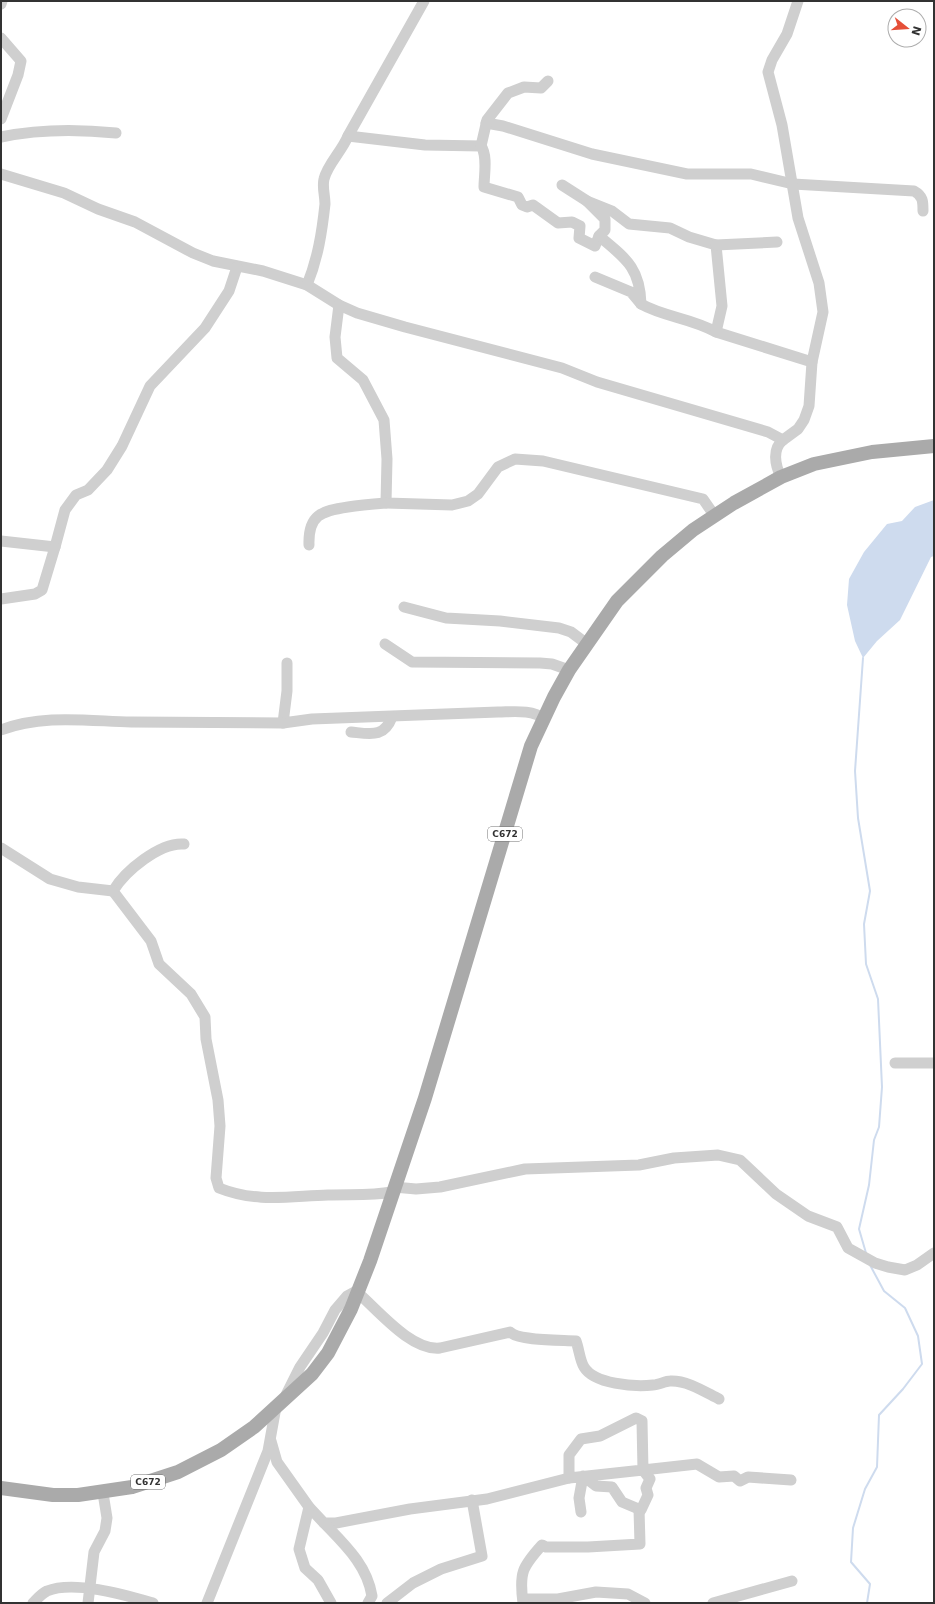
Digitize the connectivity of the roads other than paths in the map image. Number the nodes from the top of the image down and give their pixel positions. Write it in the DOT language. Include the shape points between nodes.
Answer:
graph roads {
  1 [pos="424,1"];
  2 [pos="798,1"];
  3 [pos="1,38"];
  4 [pos="548,80"];
  5 [pos="1,119"];
  6 [pos="486,123"];
  7 [pos="116,132"];
  8 [pos="348,136"];
  9 [pos="1,137"];
  10 [pos="481,146"];
  11 [pos="1,174"];
  12 [pos="793,184"];
  13 [pos="562,185"];
  14 [pos="587,201"];
  15 [pos="923,211"];
  16 [pos="599,236"];
  17 [pos="777,242"];
  18 [pos="716,245"];
  19 [pos="237,267"];
  20 [pos="595,277"];
  21 [pos="307,285"];
  22 [pos="641,304"];
  23 [pos="339,305"];
  24 [pos="716,332"];
  25 [pos="812,362"];
  26 [pos="783,440"];
  27 [pos="934,446"];
  28 [pos="781,477"];
  29 [pos="386,503"];
  30 [pos="714,515"];
  31 [pos="1,541"];
  32 [pos="309,545"];
  33 [pos="55,547"];
  34 [pos="1,599"];
  35 [pos="404,607"];
  36 [pos="385,644"];
  37 [pos="587,644"];
  38 [pos="287,663"];
  39 [pos="569,670"];
  40 [pos="392,717"];
  41 [pos="544,719"];
  42 [pos="284,723"];
  43 [pos="1,730"];
  44 [pos="352,732"];
  45 [pos="184,844"];
  46 [pos="1,848"];
  47 [pos="113,891"];
  48 [pos="895,1063"];
  49 [pos="934,1063"];
  50 [pos="393,1190"];
  51 [pos="934,1253"];
  52 [pos="358,1291"];
  53 [pos="719,1399"];
  54 [pos="280,1404"];
  55 [pos="271,1441"];
  56 [pos="643,1470"];
  57 [pos="583,1476"];
  58 [pos="569,1478"];
  59 [pos="791,1480"];
  60 [pos="1,1488"];
  61 [pos="103,1492"];
  62 [pos="472,1500"];
  63 [pos="309,1507"];
  64 [pos="638,1509"];
  65 [pos="581,1512"];
  66 [pos="324,1523"];
  67 [pos="792,1581"];
  68 [pos="90,1589"];
  69 [pos="523,1601"];
  70 [pos="33,1603"];
  71 [pos="88,1603"];
  72 [pos="152,1603"];
  73 [pos="207,1603"];
  74 [pos="332,1603"];
  75 [pos="368,1603"];
  76 [pos="387,1603"];
  77 [pos="645,1603"];
  78 [pos="712,1603"];
  1 -- 8 [label="street"];
  2 -- 12 [label="street" via="787,34 768,72 778,107"];
  3 -- 5 [label="street" via="20,58 21,67"];
  4 -- 6 [label="street" via="540,88 524,87 508,92"];
  6 -- 10 [label="street"];
  6 -- 12 [label="street" via="592,154 686,174 751,174"];
  7 -- 9 [label="street" via="61,130"];
  8 -- 10 [label="street" via="424,145"];
  8 -- 21 [label="street" via="325,176 320,246"];
  10 -- 16 [label="street" via="485,167 484,187 518,197 522,205 527,207 533,204 558,223 572,222 580,226 579,238 595,246"];
  11 -- 19 [label="street" via="64,192 98,209 135,222 193,253"];
  12 -- 15 [label="street" via="914,191 920,194 923,200"];
  12 -- 25 [label="street" via="798,218 822,296 824,312"];
  13 -- 14 [label="street"];
  14 -- 16 [label="street" via="605,219 605,230"];
  14 -- 18 [label="street" via="612,211 629,224 670,228"];
  16 -- 22 [label="street" via="635,270 641,292"];
  17 -- 18 [label="street"];
  18 -- 24 [label="street" via="722,306"];
  19 -- 21 [label="street"];
  19 -- 33 [label="street" via="229,291 205,328 150,386 122,446 107,470 88,490 76,495 65,510"];
  20 -- 22 [label="street" via="631,292"];
  21 -- 23 [label="street"];
  22 -- 24 [label="street" via="652,310 699,323"];
  23 -- 26 [label="street" via="405,327 562,368 598,382 748,425"];
  23 -- 29 [label="street" via="335,337 337,358 363,380 384,420"];
  24 -- 25 [label="street"];
  25 -- 26 [label="street" via="811,394 806,415 798,429"];
  26 -- 28 [label="street" via="777,447 776,458"];
  27 -- 28 [label="main road, C672" via="872,452 814,464"];
  28 -- 30 [label="main road, C672"];
  29 -- 30 [label="street" via="452,505 468,502 478,494 498,467 522,458 704,499"];
  29 -- 32 [label="street" via="327,510 313,522 309,530"];
  30 -- 37 [label="main road, C672" via="662,556 617,601"];
  31 -- 33 [label="street"];
  33 -- 34 [label="street" via="42,590 35,594"];
  35 -- 37 [label="street" via="446,618 559,628 571,632"];
  36 -- 39 [label="street" via="412,662 540,663"];
  37 -- 39 [label="main road, C672"];
  38 -- 42 [label="street"];
  39 -- 41 [label="main road, C672"];
  40 -- 41 [label="street" via="518,712"];
  40 -- 42 [label="street" via="312,719"];
  40 -- 44 [label="street" via="384,731 379,733"];
  41 -- 50 [label="main road, C672" via="531,746 426,1098"];
  42 -- 43 [label="street" via="130,722 81,719 16,724"];
  45 -- 47 [label="street" via="165,847 139,864 122,878"];
  46 -- 47 [label="street" via="50,879 78,887"];
  47 -- 50 [label="street" via="151,940 158,964 191,994 204,1017 218,1100 220,1126 216,1178 219,1188 238,1194 280,1198 376,1195"];
  48 -- 49 [label="street"];
  50 -- 51 [label="street" via="440,1187 525,1169 639,1165 674,1158 725,1156 740,1160 776,1194 808,1216 837,1226 848,1248 875,1264 905,1270"];
  50 -- 52 [label="main road, C672"];
  52 -- 53 [label="street" via="393,1326 428,1348 440,1348 510,1332 517,1337 534,1340 542,1338 576,1341 583,1367 595,1378 606,1382 640,1385 670,1381 692,1386"];
  52 -- 54 [label="main road, C672" via="328,1353 312,1374"];
  54 -- 55 [label="street"];
  54 -- 61 [label="main road, C672" via="231,1443 178,1472 132,1487"];
  55 -- 63 [label="street" via="277,1462"];
  55 -- 73 [label="street"];
  56 -- 57 [label="street"];
  56 -- 58 [label="street" via="642,1421 636,1418 600,1436 581,1439 569,1455"];
  56 -- 59 [label="street" via="697,1464 719,1477 734,1476 740,1481 748,1477"];
  56 -- 64 [label="street" via="650,1479 646,1488 648,1494 641,1510"];
  57 -- 58 [label="street"];
  57 -- 64 [label="street" via="596,1486 612,1487 622,1502"];
  57 -- 65 [label="street" via="579,1498"];
  58 -- 62 [label="street" via="495,1497"];
  60 -- 61 [label="main road, C672" via="53,1495"];
  61 -- 68 [label="street" via="107,1518 105,1531 94,1552"];
  62 -- 66 [label="street"];
  62 -- 76 [label="street" via="482,1556 441,1569 413,1583"];
  63 -- 66 [label="street"];
  63 -- 74 [label="street" via="299,1549 305,1568 318,1580"];
  64 -- 69 [label="street" via="640,1544 588,1548 542,1545 522,1572 520,1586"];
  66 -- 75 [label="street" via="356,1558 366,1575 372,1596"];
  67 -- 78 [label="street"];
  68 -- 70 [label="street" via="55,1589 42,1594"];
  68 -- 71 [label="street"];
  68 -- 72 [label="street"];
  69 -- 77 [label="street" via="558,1599 596,1592 628,1594"];
}
